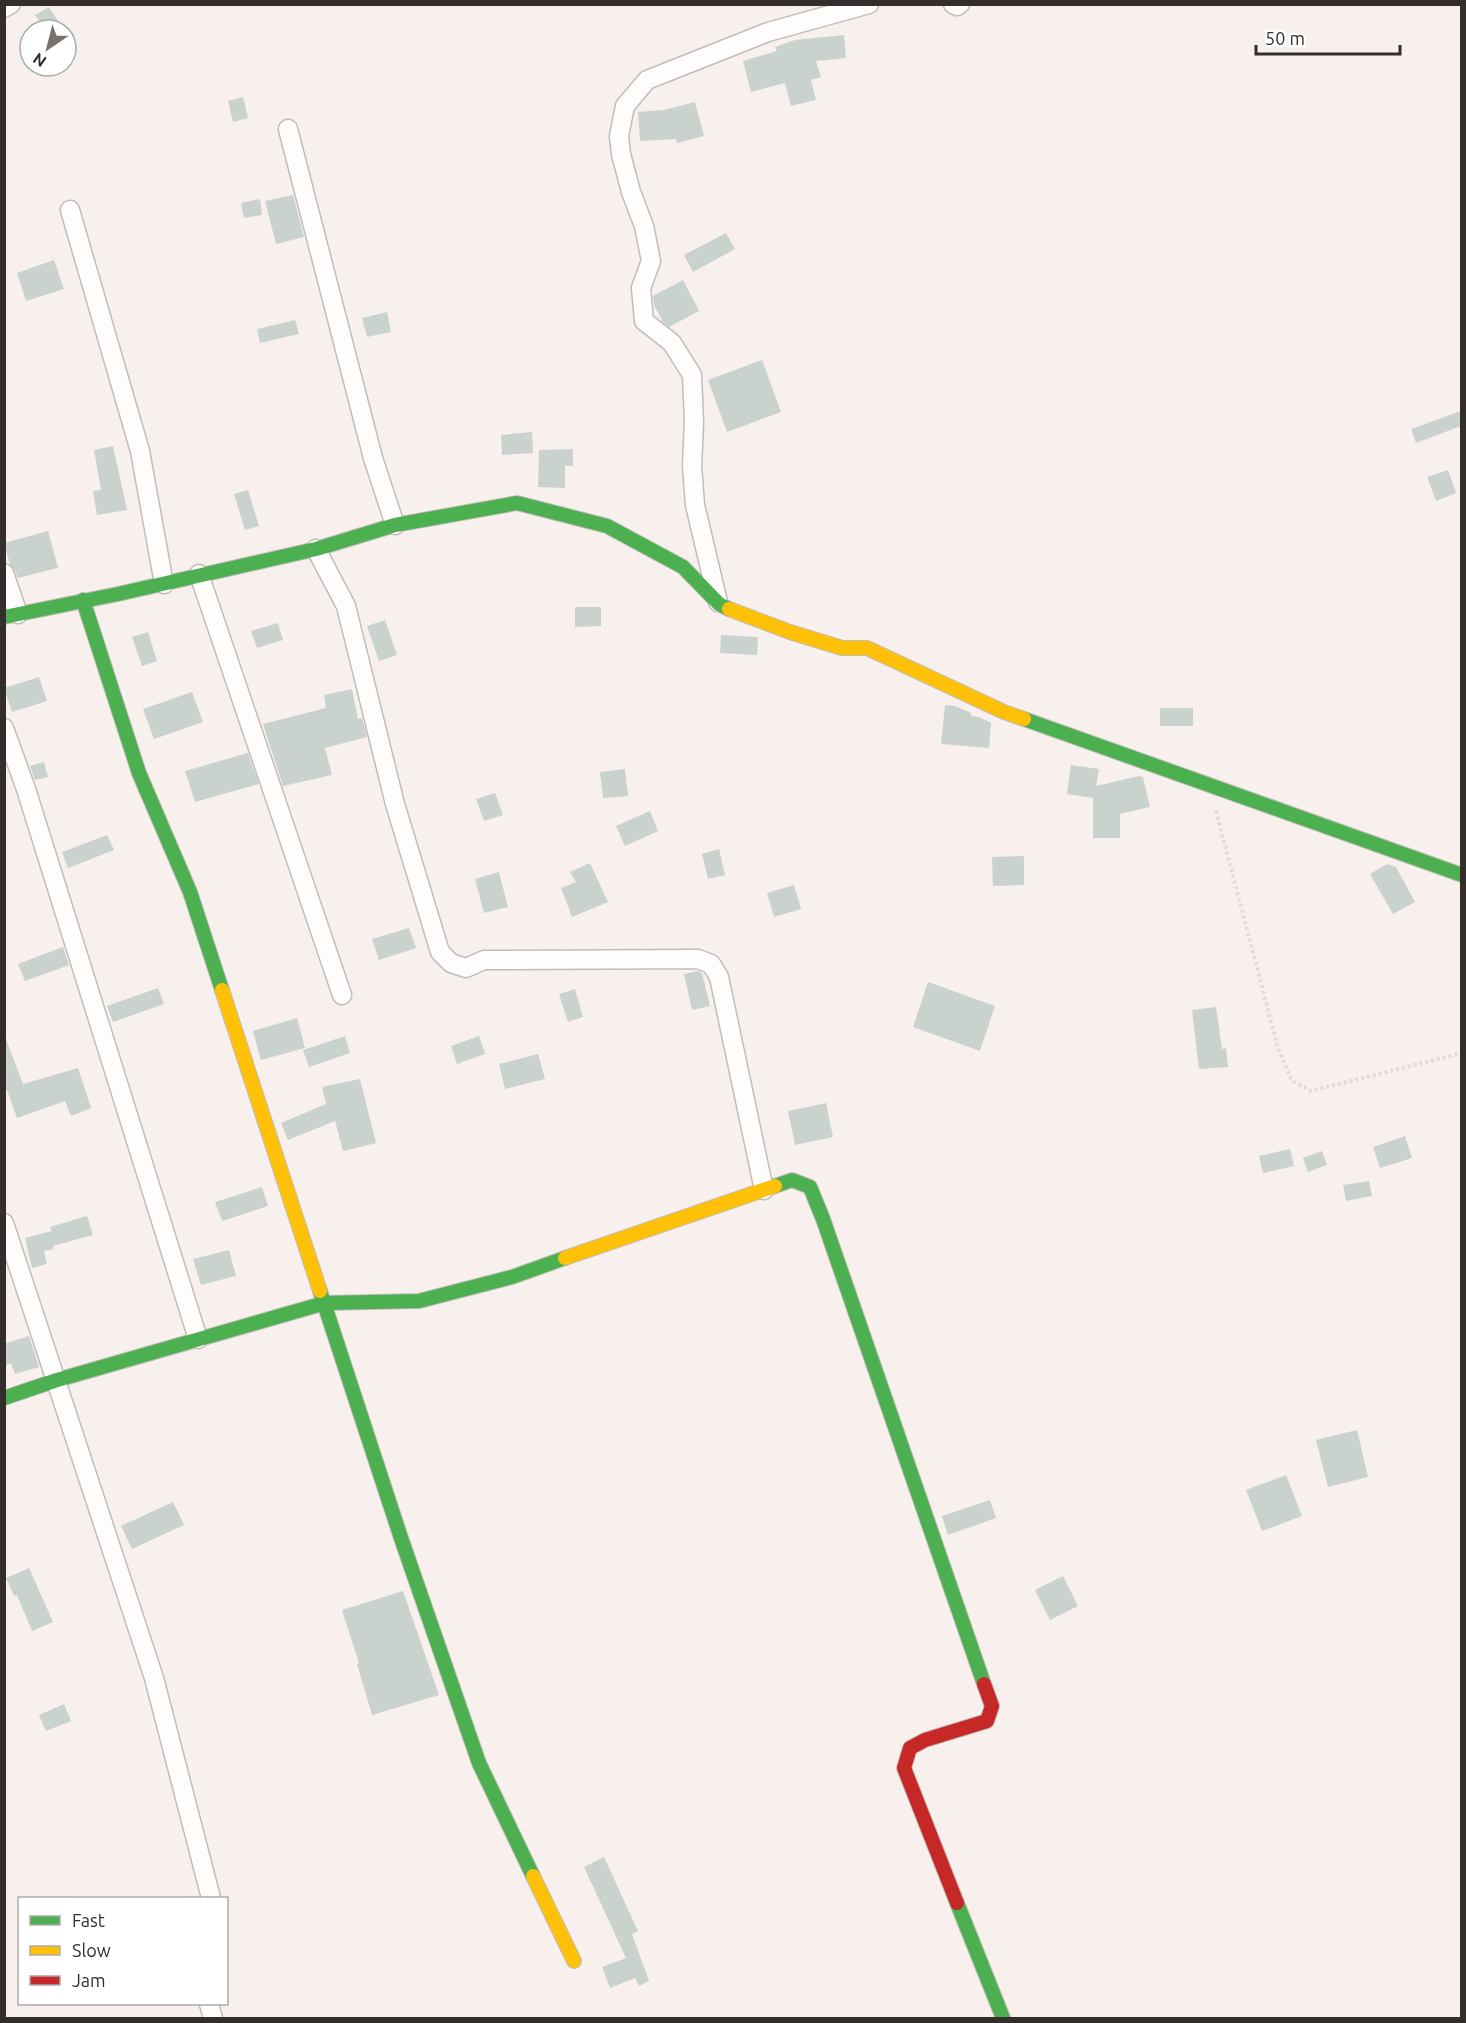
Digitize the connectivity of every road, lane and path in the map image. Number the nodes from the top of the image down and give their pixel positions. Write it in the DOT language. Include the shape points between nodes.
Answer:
graph roads {
  1 [pos="11,4"];
  2 [pos="869,4"];
  3 [pos="953,4"];
  4 [pos="960,4"];
  5 [pos="4,8"];
  6 [pos="288,129"];
  7 [pos="70,210"];
  8 [pos="395,525"];
  9 [pos="316,549"];
  10 [pos="4,573"];
  11 [pos="199,574"];
  12 [pos="164,584"];
  13 [pos="83,600"];
  14 [pos="719,603"];
  15 [pos="11,616"];
  16 [pos="4,728"];
  17 [pos="1210,786"];
  18 [pos="1461,875"];
  19 [pos="342,994"];
  20 [pos="1461,1053"];
  21 [pos="764,1190"];
  22 [pos="4,1223"];
  23 [pos="325,1303"];
  24 [pos="198,1339"];
  25 [pos="57,1380"];
  26 [pos="4,1398"];
  27 [pos="210,1897"];
  28 [pos="573,1961"];
  29 [pos="1003,2019"];
  1 -- 5 [label="street"];
  2 -- 14 [label="street" via="768,32 647,80 626,106 619,136 621,154 651,261 641,288 644,321 672,343 692,375 694,506"];
  3 -- 4 [label="street"];
  6 -- 8 [label="street" via="373,458"];
  7 -- 12 [label="street" via="140,451"];
  8 -- 9 [label="street"];
  8 -- 14 [label="street" via="517,503 607,526 683,567"];
  9 -- 11 [label="street"];
  9 -- 21 [label="street" via="346,606 395,804 440,952 451,963 466,968 484,960 698,959 711,964 719,977"];
  10 -- 15 [label="street"];
  11 -- 12 [label="street"];
  11 -- 19 [label="street"];
  12 -- 13 [label="street"];
  13 -- 15 [label="street"];
  13 -- 23 [label="street" via="139,773 190,892"];
  14 -- 17 [label="street" via="790,633 842,648 867,648 1004,712"];
  16 -- 24 [label="street"];
  17 -- 18 [label="street"];
  17 -- 20 [label="path" via="1278,1048 1292,1081 1311,1091"];
  21 -- 23 [label="street" via="489,1283 419,1301"];
  21 -- 29 [label="street" via="792,1180 810,1187 992,1706 987,1721 910,1748 904,1768"];
  22 -- 25 [label="street"];
  23 -- 24 [label="street"];
  23 -- 28 [label="street" via="479,1763"];
  24 -- 25 [label="street"];
  25 -- 26 [label="street"];
  25 -- 27 [label="street" via="154,1678"];
}
